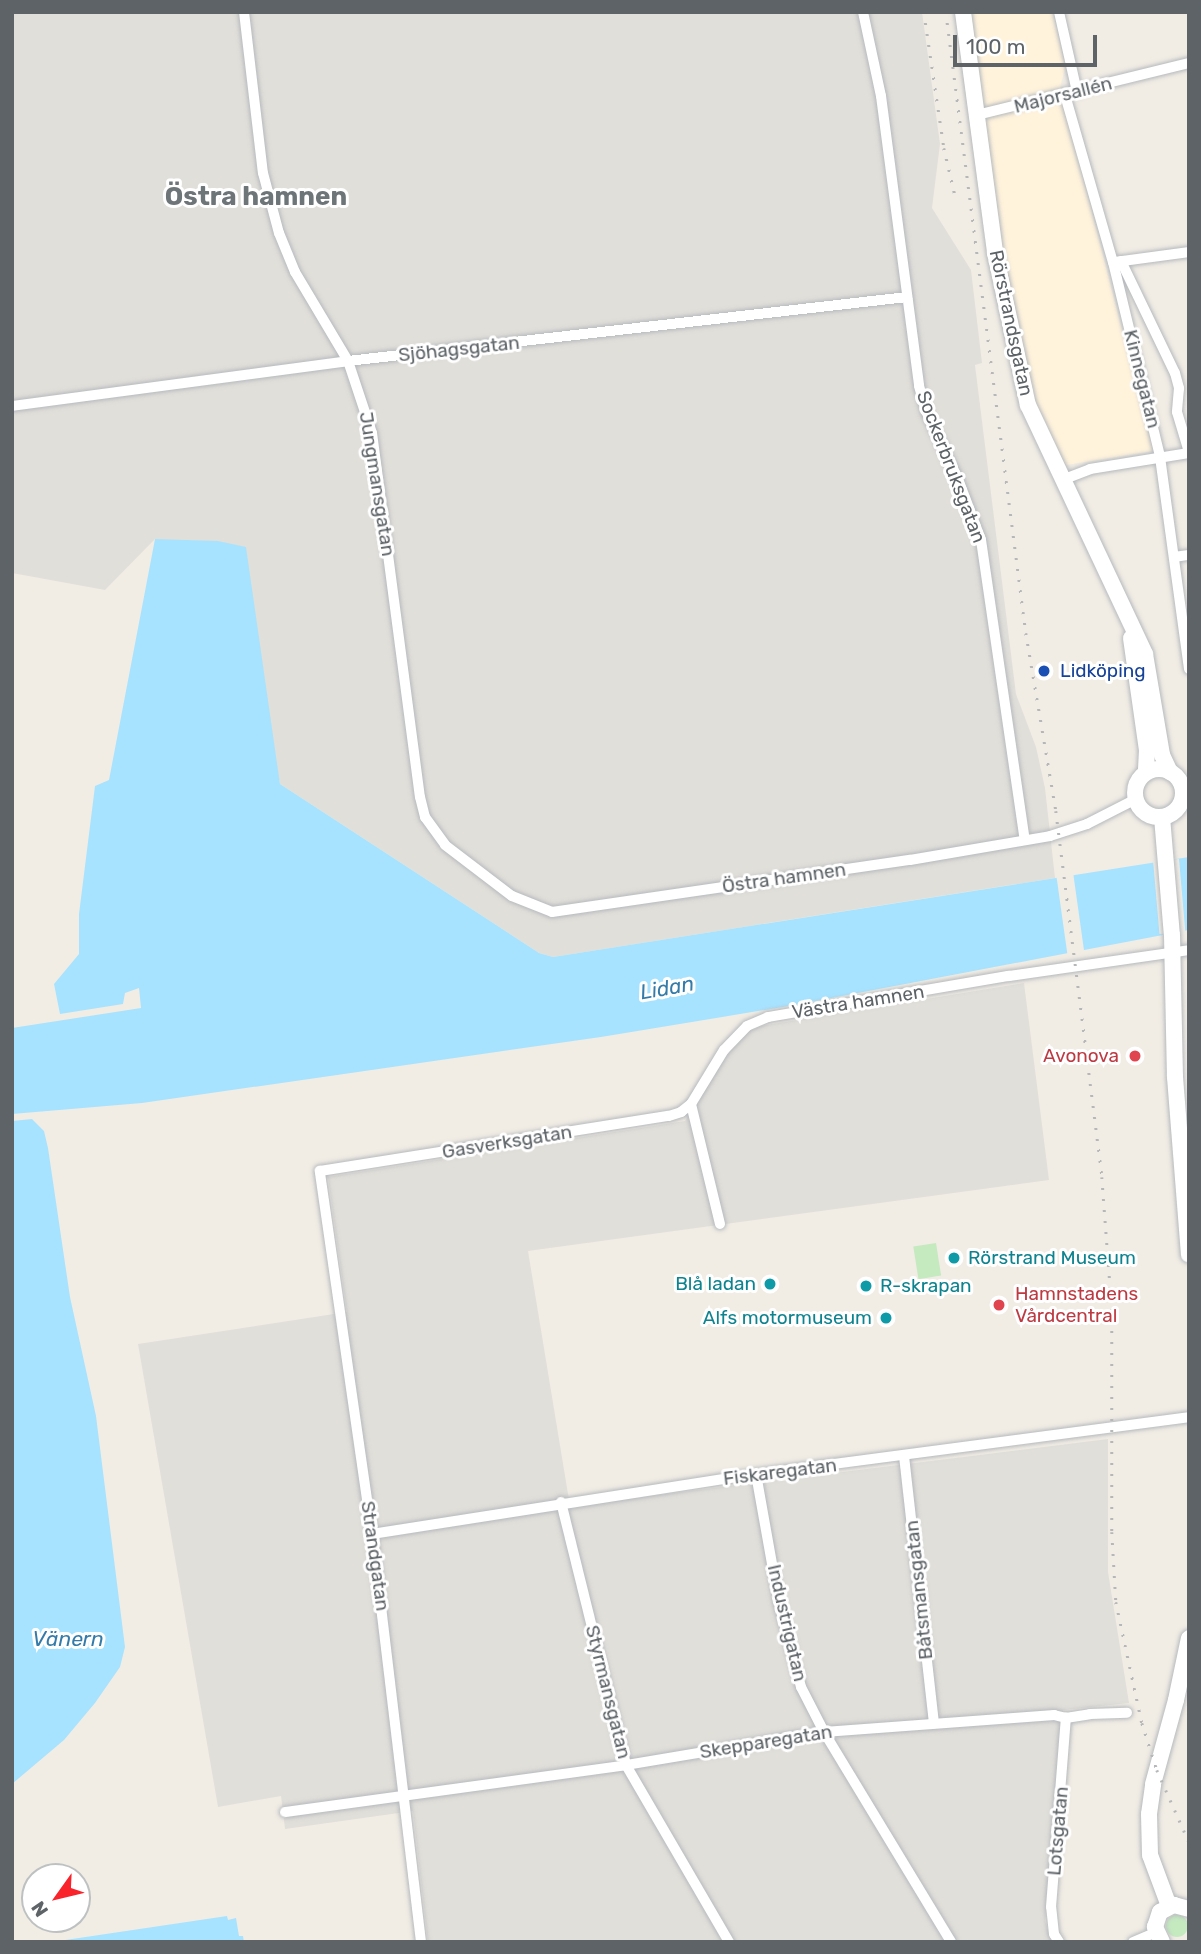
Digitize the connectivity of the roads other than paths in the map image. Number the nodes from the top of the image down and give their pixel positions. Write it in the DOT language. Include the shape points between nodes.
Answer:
graph roads {
  1 [pos="244,12"];
  2 [pos="863,12"];
  3 [pos="962,12"];
  4 [pos="1059,12"];
  5 [pos="1189,63"];
  6 [pos="1071,94"];
  7 [pos="977,115"];
  8 [pos="1189,251"];
  9 [pos="1117,262"];
  10 [pos="907,297"];
  11 [pos="348,361"];
  12 [pos="12,406"];
  13 [pos="1189,452"];
  14 [pos="1160,457"];
  15 [pos="1062,480"];
  16 [pos="1189,555"];
  17 [pos="1174,557"];
  18 [pos="1127,614"];
  19 [pos="1188,663"];
  20 [pos="1146,772"];
  21 [pos="1170,772"];
  22 [pos="1186,789"];
  23 [pos="1136,799"];
  24 [pos="1161,817"];
  25 [pos="1025,840"];
  26 [pos="445,845"];
  27 [pos="1181,951"];
  28 [pos="691,1104"];
  29 [pos="1183,1114"];
  30 [pos="1185,1167"];
  31 [pos="320,1171"];
  32 [pos="1187,1220"];
  33 [pos="720,1224"];
  34 [pos="1189,1254"];
  35 [pos="1189,1417"];
  36 [pos="904,1457"];
  37 [pos="756,1474"];
  38 [pos="561,1502"];
  39 [pos="372,1534"];
  40 [pos="1189,1638"];
  41 [pos="1182,1703"];
  42 [pos="1127,1713"];
  43 [pos="1066,1718"];
  44 [pos="934,1723"];
  45 [pos="824,1732"];
  46 [pos="626,1765"];
  47 [pos="406,1797"];
  48 [pos="285,1812"];
  49 [pos="1169,1906"];
  50 [pos="1189,1909"];
  51 [pos="1159,1937"];
  52 [pos="421,1942"];
  53 [pos="729,1942"];
  54 [pos="951,1942"];
  55 [pos="1059,1942"];
  56 [pos="1133,1942"];
  1 -- 11 [label="street, Jungmansgatan" via="263,173 279,233 295,272"];
  2 -- 10 [label="street, Sockerbruksgatan" via="881,96"];
  3 -- 7 [label="main road, Rörstrandsgatan"];
  4 -- 6 [label="street, Kinnegatan"];
  5 -- 6 [label="street, Majorsallén"];
  6 -- 7 [label="street, Majorsallén"];
  6 -- 9 [label="street, Kinnegatan"];
  7 -- 15 [label="main road, Rörstrandsgatan" via="995,253 1018,368 1028,405"];
  8 -- 9 [label="street"];
  9 -- 13 [label="street" via="1157,331 1178,382 1177,412"];
  9 -- 14 [label="street, Kinnegatan"];
  10 -- 11 [label="street, Sjöhagsgatan"];
  10 -- 25 [label="street, Sockerbruksgatan" via="922,400 973,515 986,560"];
  11 -- 12 [label="street, Sjöhagsgatan"];
  11 -- 26 [label="street, Jungmansgatan" via="372,432 420,796 425,817"];
  13 -- 14 [label="street"];
  14 -- 15 [label="street" via="1090,469"];
  14 -- 17 [label="street, Kinnegatan"];
  15 -- 18 [label="main road, Rörstrandsgatan"];
  16 -- 17 [label="street"];
  17 -- 19 [label="street, Kinnegatan"];
  18 -- 20 [label="main road, Rörstrandsgatan" via="1144,724"];
  18 -- 21 [label="main road, Rörstrandsgatan" via="1145,654 1162,755"];
  20 -- 21 [label="main road"];
  20 -- 23 [label="main road" via="1136,784"];
  21 -- 22 [label="main road"];
  22 -- 24 [label="main road" via="1179,805"];
  23 -- 24 [label="main road" via="1145,813"];
  23 -- 25 [label="street, Östra hamnen" via="1069,831"];
  24 -- 27 [label="main road" via="1172,934"];
  25 -- 26 [label="street, Östra hamnen" via="552,912 512,896"];
  27 -- 28 [label="street, Västra hamnen" via="768,1017 747,1026 732,1040"];
  27 -- 29 [label="main road"];
  28 -- 31 [label="street, Gasverksgatan" via="669,1116"];
  28 -- 33 [label="street"];
  29 -- 30 [label="main road"];
  30 -- 32 [label="main road"];
  31 -- 39 [label="street, Strandgatan"];
  32 -- 34 [label="main road"];
  35 -- 36 [label="street, Fiskaregatan"];
  36 -- 37 [label="street, Fiskaregatan"];
  36 -- 44 [label="street, Båtsmansgatan"];
  37 -- 38 [label="street, Fiskaregatan"];
  37 -- 45 [label="street, Industrigatan" via="793,1664"];
  38 -- 39 [label="street, Fiskaregatan"];
  38 -- 46 [label="street, Styrmansgatan"];
  39 -- 47 [label="street, Strandgatan"];
  40 -- 41 [label="main road"];
  41 -- 49 [label="main road" via="1153,1784 1148,1833 1150,1855"];
  42 -- 43 [label="street, Skepparegatan"];
  43 -- 44 [label="street, Skepparegatan"];
  43 -- 55 [label="street, Lotsgatan" via="1051,1908"];
  44 -- 45 [label="street, Skepparegatan"];
  45 -- 46 [label="street, Skepparegatan"];
  45 -- 54 [label="street, Industrigatan"];
  46 -- 47 [label="street, Skepparegatan"];
  46 -- 53 [label="street, Styrmansgatan"];
  47 -- 48 [label="street, Skepparegatan"];
  47 -- 52 [label="street, Strandgatan"];
  49 -- 50 [label="main road"];
  49 -- 51 [label="main road" via="1157,1916"];
  51 -- 56 [label="street"];
}
